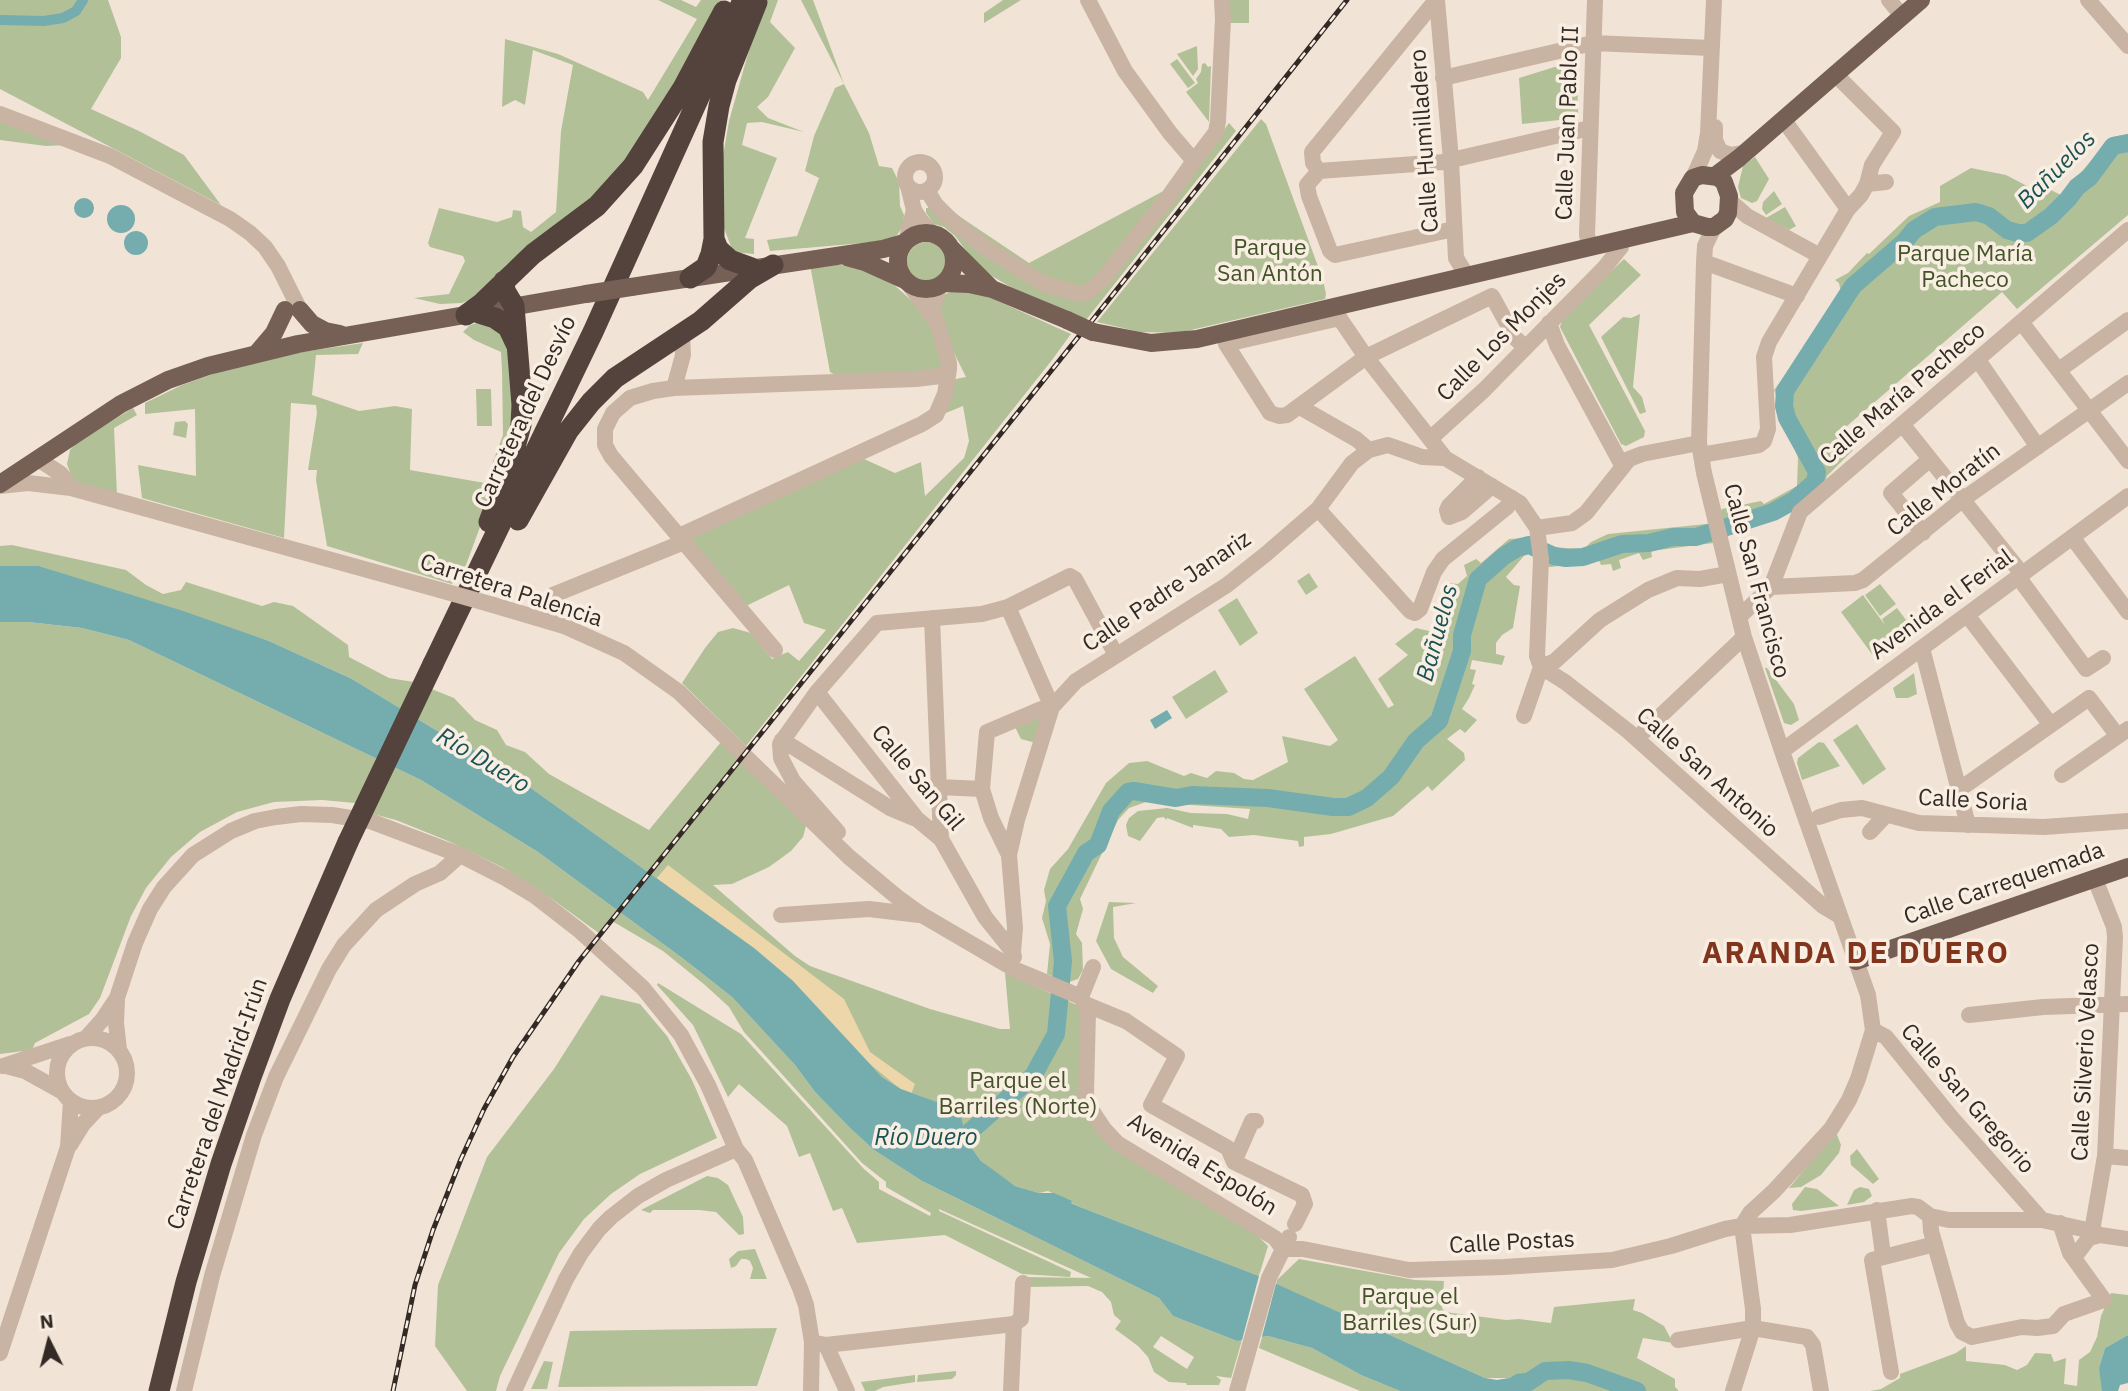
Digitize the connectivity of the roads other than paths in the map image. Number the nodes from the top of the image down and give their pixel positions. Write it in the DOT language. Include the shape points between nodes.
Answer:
graph roads {
  1 [pos="729,0"];
  2 [pos="743,0"];
  3 [pos="757,0"];
  4 [pos="1088,0"];
  5 [pos="1222,0"];
  6 [pos="1436,0"];
  7 [pos="1595,0"];
  8 [pos="1714,0"];
  9 [pos="1889,0"];
  10 [pos="1922,0"];
  11 [pos="2088,0"];
  12 [pos="1902,16"];
  13 [pos="1593,43"];
  14 [pos="2128,46"];
  15 [pos="1711,48"];
  16 [pos="1835,74"];
  17 [pos="1443,78"];
  18 [pos="1710,107"];
  19 [pos="0,114"];
  20 [pos="1783,119"];
  21 [pos="1590,128"];
  22 [pos="1741,156"];
  23 [pos="1451,160"];
  24 [pos="1194,161"];
  25 [pos="1319,171"];
  26 [pos="1706,176"];
  27 [pos="1886,182"];
  28 [pos="1867,184"];
  29 [pos="917,196"];
  30 [pos="1729,197"];
  31 [pos="1848,209"];
  32 [pos="1747,216"];
  33 [pos="1703,221"];
  34 [pos="1454,229"];
  35 [pos="2128,230"];
  36 [pos="933,234"];
  37 [pos="714,239"];
  38 [pos="1620,240"];
  39 [pos="905,242"];
  40 [pos="1596,246"];
  41 [pos="951,248"];
  42 [pos="1704,254"];
  43 [pos="834,256"];
  44 [pos="1820,256"];
  45 [pos="763,266"];
  46 [pos="1605,267"];
  47 [pos="1467,276"];
  48 [pos="690,278"];
  49 [pos="504,281"];
  50 [pos="906,282"];
  51 [pos="942,285"];
  52 [pos="992,289"];
  53 [pos="1797,296"];
  54 [pos="514,306"];
  55 [pos="292,310"];
  56 [pos="1337,313"];
  57 [pos="472,314"];
  58 [pos="935,320"];
  59 [pos="2128,320"];
  60 [pos="1549,323"];
  61 [pos="2022,323"];
  62 [pos="682,334"];
  63 [pos="347,335"];
  64 [pos="298,344"];
  65 [pos="1525,347"];
  66 [pos="518,348"];
  67 [pos="257,353"];
  68 [pos="1366,357"];
  69 [pos="1978,360"];
  70 [pos="949,369"];
  71 [pos="2059,370"];
  72 [pos="2128,383"];
  73 [pos="674,388"];
  74 [pos="1300,407"];
  75 [pos="2089,411"];
  76 [pos="1902,424"];
  77 [pos="1431,438"];
  78 [pos="65,441"];
  79 [pos="2038,447"];
  80 [pos="1700,449"];
  81 [pos="1369,450"];
  82 [pos="1445,458"];
  83 [pos="38,459"];
  84 [pos="1929,460"];
  85 [pos="2128,461"];
  86 [pos="1623,467"];
  87 [pos="56,479"];
  88 [pos="0,485"];
  89 [pos="2128,496"];
  90 [pos="1512,498"];
  91 [pos="1962,500"];
  92 [pos="1318,509"];
  93 [pos="1537,528"];
  94 [pos="1923,533"];
  95 [pos="2072,537"];
  96 [pos="682,539"];
  97 [pos="1728,574"];
  98 [pos="2021,577"];
  99 [pos="1771,587"];
  100 [pos="554,595"];
  101 [pos="464,604"];
  102 [pos="1008,607"];
  103 [pos="2128,612"];
  104 [pos="1967,615"];
  105 [pos="1739,617"];
  106 [pos="932,618"];
  107 [pos="1744,637"];
  108 [pos="1922,648"];
  109 [pos="775,650"];
  110 [pos="1116,655"];
  111 [pos="2103,658"];
  112 [pos="1541,667"];
  113 [pos="817,692"];
  114 [pos="1052,707"];
  115 [pos="1524,716"];
  116 [pos="2050,724"];
  117 [pos="2122,732"];
  118 [pos="1637,738"];
  119 [pos="782,740"];
  120 [pos="1782,751"];
  121 [pos="2062,775"];
  122 [pos="939,787"];
  123 [pos="982,789"];
  124 [pos="1960,789"];
  125 [pos="1886,816"];
  126 [pos="1819,817"];
  127 [pos="917,819"];
  128 [pos="2128,821"];
  129 [pos="1968,825"];
  130 [pos="1870,832"];
  131 [pos="942,839"];
  132 [pos="348,842"];
  133 [pos="460,855"];
  134 [pos="1009,855"];
  135 [pos="851,859"];
  136 [pos="2128,867"];
  137 [pos="2095,878"];
  138 [pos="780,915"];
  139 [pos="922,915"];
  140 [pos="1840,916"];
  141 [pos="1013,952"];
  142 [pos="1856,961"];
  143 [pos="1093,967"];
  144 [pos="1016,970"];
  145 [pos="117,998"];
  146 [pos="1079,998"];
  147 [pos="2120,1004"];
  148 [pos="1969,1015"];
  149 [pos="1873,1030"];
  150 [pos="79,1040"];
  151 [pos="119,1050"];
  152 [pos="1,1065"];
  153 [pos="66,1096"];
  154 [pos="99,1108"];
  155 [pos="1256,1121"];
  156 [pos="68,1147"];
  157 [pos="736,1149"];
  158 [pos="2105,1156"];
  159 [pos="2128,1158"];
  160 [pos="1234,1163"];
  161 [pos="2026,1200"];
  162 [pos="1877,1210"];
  163 [pos="1924,1211"];
  164 [pos="2020,1220"];
  165 [pos="2042,1220"];
  166 [pos="2066,1225"];
  167 [pos="1742,1226"];
  168 [pos="2096,1233"];
  169 [pos="2128,1239"];
  170 [pos="1287,1241"];
  171 [pos="1935,1244"];
  172 [pos="1883,1255"];
  173 [pos="2076,1258"];
  174 [pos="1023,1283"];
  175 [pos="1014,1324"];
  176 [pos="1753,1328"];
  177 [pos="1678,1340"];
  178 [pos="819,1344"];
  179 [pos="0,1353"];
  180 [pos="1891,1372"];
  181 [pos="1238,1386"];
  182 [pos="159,1391"];
  183 [pos="184,1391"];
  184 [pos="514,1391"];
  185 [pos="800,1391"];
  186 [pos="810,1391"];
  187 [pos="847,1391"];
  188 [pos="1011,1391"];
  189 [pos="1733,1391"];
  190 [pos="1821,1391"];
  1 -- 49 [label="highway" via="683,88 633,166 597,205"];
  2 -- 101 [label="highway, Carretera del Desvío"];
  3 -- 37 [label="highway" via="719,106 713,154"];
  4 -- 24 [label="street" via="1125,71"];
  5 -- 24 [label="street" via="1216,132"];
  6 -- 17 [label="street, Calle Humilladero"];
  6 -- 25 [label="street" via="1312,152"];
  7 -- 13 [label="street, Calle Juan Pablo II"];
  8 -- 15 [label="street"];
  9 -- 12 [label="street"];
  10 -- 12 [label="main road"];
  11 -- 14 [label="street"];
  12 -- 16 [label="main road"];
  13 -- 15 [label="street"];
  13 -- 17 [label="street"];
  13 -- 21 [label="street, Calle Juan Pablo II"];
  15 -- 18 [label="street"];
  16 -- 20 [label="main road"];
  16 -- 28 [label="street" via="1894,132 1872,165"];
  17 -- 23 [label="street, Calle Humilladero"];
  18 -- 22 [label="street" via="1720,151"];
  18 -- 26 [label="street"];
  19 -- 55 [label="street" via="110,156 230,219 265,247 283,276"];
  20 -- 22 [label="main road"];
  20 -- 31 [label="street"];
  21 -- 23 [label="street"];
  21 -- 40 [label="street, Calle Juan Pablo II" via="1587,235"];
  22 -- 26 [label="main road"];
  22 -- 30 [label="main road"];
  23 -- 25 [label="street"];
  23 -- 34 [label="street, Calle Humilladero"];
  24 -- 29 [label="street" via="1103,279 1087,293 1042,283"];
  25 -- 34 [label="street" via="1307,190 1335,255"];
  26 -- 30 [label="main road" via="1724,182"];
  26 -- 33 [label="main road" via="1684,193"];
  27 -- 28 [label="street"];
  28 -- 31 [label="street"];
  29 -- 36 [label="street" via="921,221"];
  29 -- 39 [label="street"];
  30 -- 32 [label="street"];
  30 -- 33 [label="main road" via="1728,213"];
  31 -- 44 [label="street"];
  32 -- 33 [label="street"];
  32 -- 44 [label="street"];
  33 -- 38 [label="main road" via="1679,218 1668,228"];
  33 -- 42 [label="street, Calle San Francisco"];
  34 -- 47 [label="street, Calle Humilladero" via="1456,258"];
  35 -- 61 [label="street, Calle María Pacheco"];
  36 -- 39 [label="main road" via="918,234"];
  36 -- 41 [label="main road"];
  37 -- 45 [label="highway" via="730,260"];
  37 -- 48 [label="highway" via="706,267"];
  38 -- 40 [label="main road"];
  38 -- 46 [label="street, Calle Los Monjes"];
  39 -- 43 [label="main road"];
  39 -- 50 [label="main road" via="898,266"];
  40 -- 46 [label="street" via="1605,257"];
  40 -- 47 [label="main road"];
  41 -- 51 [label="main road" via="954,267"];
  41 -- 52 [label="main road"];
  42 -- 53 [label="street"];
  42 -- 80 [label="street, Calle San Francisco"];
  43 -- 45 [label="main road"];
  43 -- 50 [label="main road" via="865,262"];
  44 -- 53 [label="street"];
  45 -- 48 [label="main road"];
  45 -- 62 [label="highway"];
  46 -- 60 [label="street, Calle Los Monjes"];
  47 -- 56 [label="main road" via="1354,296"];
  48 -- 54 [label="main road, bridge"];
  49 -- 54 [label="highway"];
  49 -- 57 [label="highway"];
  50 -- 51 [label="main road" via="923,289"];
  50 -- 58 [label="street"];
  51 -- 52 [label="main road"];
  51 -- 58 [label="street" via="933,310"];
  52 -- 56 [label="main road, bridge" via="1093,332 1151,343"];
  53 -- 80 [label="street" via="1764,357 1765,441"];
  54 -- 57 [label="main road"];
  54 -- 66 [label="highway"];
  55 -- 63 [label="main road" via="325,331"];
  55 -- 64 [label="main road" via="303,323"];
  55 -- 67 [label="main road"];
  56 -- 68 [label="street"];
  56 -- 74 [label="street" via="1226,344 1270,413 1287,415"];
  57 -- 63 [label="main road"];
  57 -- 66 [label="highway" via="495,318 508,327"];
  58 -- 70 [label="street"];
  59 -- 71 [label="street"];
  60 -- 65 [label="street, Calle Los Monjes"];
  60 -- 86 [label="street"];
  61 -- 69 [label="street, Calle María Pacheco"];
  61 -- 71 [label="street"];
  62 -- 73 [label="street" via="683,355"];
  62 -- 101 [label="highway" via="615,378 591,402 568,431 496,559"];
  63 -- 64 [label="main road"];
  64 -- 67 [label="main road"];
  65 -- 68 [label="street" via="1515,338 1492,296"];
  65 -- 77 [label="street, Calle Los Monjes"];
  66 -- 101 [label="highway" via="521,425"];
  67 -- 78 [label="main road" via="168,380"];
  68 -- 74 [label="street"];
  68 -- 77 [label="street"];
  69 -- 76 [label="street, Calle María Pacheco"];
  69 -- 79 [label="street"];
  70 -- 73 [label="street" via="940,376 916,379"];
  70 -- 96 [label="street" via="936,415 922,424"];
  71 -- 75 [label="street"];
  72 -- 75 [label="street, Calle Moratín"];
  73 -- 96 [label="street" via="629,398 613,413 605,429 605,445"];
  74 -- 81 [label="street"];
  75 -- 79 [label="street, Calle Moratín"];
  75 -- 85 [label="street"];
  76 -- 84 [label="street"];
  76 -- 99 [label="street, Calle María Pacheco" via="1800,512"];
  77 -- 82 [label="street"];
  78 -- 83 [label="main road"];
  78 -- 87 [label="street"];
  79 -- 91 [label="street, Calle Moratín"];
  80 -- 86 [label="street" via="1642,454"];
  80 -- 97 [label="street, Calle San Francisco"];
  81 -- 82 [label="street" via="1388,445 1422,457"];
  81 -- 92 [label="street, Calle Padre Janariz" via="1352,463"];
  82 -- 90 [label="street"];
  83 -- 87 [label="street"];
  83 -- 88 [label="main road"];
  84 -- 91 [label="street"];
  84 -- 94 [label="street" via="1891,493"];
  86 -- 93 [label="street" via="1586,513 1572,523"];
  87 -- 88 [label="street, Carretera Palencia"];
  87 -- 135 [label="street, Carretera Palencia, bridge" via="71,488 564,626 624,653 679,692"];
  89 -- 95 [label="street, Avenida el Ferial"];
  90 -- 92 [label="street" via="1443,559 1415,613"];
  90 -- 93 [label="street"];
  91 -- 94 [label="street, Calle Moratín"];
  91 -- 98 [label="street"];
  92 -- 110 [label="street, Calle Padre Janariz" via="1227,585"];
  93 -- 112 [label="street" via="1541,559 1537,656"];
  94 -- 99 [label="street, Calle Moratín" via="1855,583"];
  95 -- 98 [label="street, Avenida el Ferial"];
  95 -- 103 [label="street"];
  96 -- 100 [label="street"];
  96 -- 109 [label="street"];
  97 -- 105 [label="street, Calle San Francisco"];
  97 -- 112 [label="street" via="1678,578 1648,590 1600,620 1555,661"];
  98 -- 104 [label="street, Avenida el Ferial"];
  98 -- 111 [label="street" via="2086,669"];
  99 -- 105 [label="street"];
  101 -- 132 [label="highway, Carretera del Desvío, bridge"];
  102 -- 106 [label="street"];
  102 -- 110 [label="street" via="1068,577 1075,579"];
  102 -- 114 [label="street"];
  104 -- 108 [label="street, Avenida el Ferial"];
  104 -- 116 [label="street"];
  105 -- 107 [label="street, Calle San Francisco"];
  106 -- 113 [label="street" via="878,622"];
  106 -- 122 [label="street"];
  107 -- 118 [label="street"];
  107 -- 120 [label="street, Calle San Francisco"];
  108 -- 120 [label="street, Avenida el Ferial"];
  108 -- 124 [label="street"];
  110 -- 114 [label="street, Calle Padre Janariz" via="1076,681"];
  112 -- 115 [label="street"];
  112 -- 118 [label="street, Calle San Antonio"];
  113 -- 119 [label="street"];
  113 -- 127 [label="street, Calle San Gil"];
  114 -- 123 [label="street" via="987,732"];
  114 -- 134 [label="street"];
  116 -- 117 [label="street" via="2089,698"];
  116 -- 124 [label="street"];
  117 -- 121 [label="street"];
  118 -- 140 [label="street, Calle San Antonio" via="1823,906"];
  119 -- 127 [label="street" via="890,808"];
  119 -- 135 [label="street" via="780,757 786,771 848,843"];
  120 -- 140 [label="street, Calle San Francisco"];
  122 -- 123 [label="street"];
  122 -- 131 [label="street"];
  123 -- 134 [label="street"];
  124 -- 129 [label="street"];
  125 -- 126 [label="street, Calle Soria" via="1861,808"];
  125 -- 129 [label="street, Calle Soria"];
  125 -- 130 [label="street"];
  127 -- 131 [label="street, Calle San Gil"];
  128 -- 129 [label="street, Calle Soria" via="2044,827"];
  131 -- 141 [label="street, Calle San Gil" via="985,917"];
  132 -- 182 [label="highway, Carretera del Madrid-Irún" via="280,999 221,1164"];
  133 -- 145 [label="street" via="370,821 332,815 276,817 231,831 193,855 164,887 135,943"];
  133 -- 157 [label="street" via="535,896 643,988 694,1058"];
  133 -- 183 [label="street" via="440,873 376,910 344,945 318,989 254,1135"];
  134 -- 141 [label="street"];
  135 -- 139 [label="street, Carretera Palencia"];
  136 -- 137 [label="main road, Calle Carrequemada"];
  137 -- 142 [label="main road, Calle Carrequemada"];
  137 -- 147 [label="street, Calle Silverio Velasco" via="2115,931"];
  138 -- 139 [label="street" via="869,909"];
  139 -- 144 [label="street, Carretera Palencia"];
  140 -- 142 [label="street, Calle San Francisco"];
  141 -- 144 [label="street, Calle San Gil"];
  142 -- 149 [label="street, Calle San Francisco" via="1868,995"];
  143 -- 146 [label="street"];
  144 -- 146 [label="street, Carretera Palencia"];
  145 -- 150 [label="street" via="103,1019"];
  145 -- 151 [label="street"];
  146 -- 160 [label="street, Carretera Palencia" via="1126,1021 1177,1056 1151,1105 1228,1148"];
  146 -- 170 [label="street, Avenida Espolón" via="1088,1012 1086,1094 1104,1129 1117,1143"];
  147 -- 148 [label="street"];
  147 -- 158 [label="street, Calle Silverio Velasco"];
  149 -- 161 [label="street, Calle San Gregorio" via="1886,1037"];
  149 -- 167 [label="street" via="1852,1093 1831,1129"];
  150 -- 151 [label="street" via="104,1040"];
  150 -- 152 [label="street"];
  150 -- 153 [label="street" via="63,1052 57,1065 57,1078"];
  151 -- 154 [label="street" via="127,1068 126,1081 116,1098"];
  152 -- 153 [label="street" via="25,1071"];
  153 -- 154 [label="street" via="84,1107"];
  153 -- 156 [label="street"];
  154 -- 156 [label="street"];
  155 -- 160 [label="street" via="1252,1121"];
  156 -- 179 [label="street"];
  157 -- 178 [label="street" via="751,1171"];
  157 -- 184 [label="street" via="638,1196 599,1229 566,1279"];
  157 -- 185 [label="street" via="737,1165 796,1308 802,1357"];
  158 -- 159 [label="street"];
  158 -- 168 [label="street, Calle Silverio Velasco"];
  160 -- 170 [label="street" via="1302,1195 1305,1204"];
  161 -- 164 [label="street, Calle San Gregorio"];
  161 -- 165 [label="street, Calle San Gregorio"];
  162 -- 163 [label="street, Calle Postas"];
  162 -- 167 [label="street, Calle Postas" via="1790,1225"];
  162 -- 172 [label="street"];
  163 -- 164 [label="street, Calle Postas" via="1949,1220"];
  163 -- 171 [label="street"];
  164 -- 165 [label="street, Calle Postas"];
  165 -- 166 [label="street, Calle Postas"];
  166 -- 168 [label="street, Calle Postas"];
  166 -- 173 [label="street" via="2070,1253"];
  167 -- 170 [label="street, Calle Postas" via="1612,1260 1504,1267 1409,1270 1303,1250"];
  167 -- 176 [label="street"];
  168 -- 169 [label="street, Calle Postas"];
  168 -- 173 [label="street"];
  170 -- 181 [label="street" via="1269,1278"];
  171 -- 172 [label="street"];
  171 -- 173 [label="street" via="1957,1323 1962,1332 1976,1337 2053,1326 2064,1314 2104,1300"];
  172 -- 180 [label="street" via="1872,1263"];
  174 -- 175 [label="street" via="1021,1319"];
  175 -- 178 [label="street"];
  175 -- 188 [label="street"];
  176 -- 177 [label="street"];
  176 -- 189 [label="street"];
  176 -- 190 [label="street" via="1800,1334 1811,1340"];
  178 -- 186 [label="street"];
  178 -- 187 [label="street"];
}
